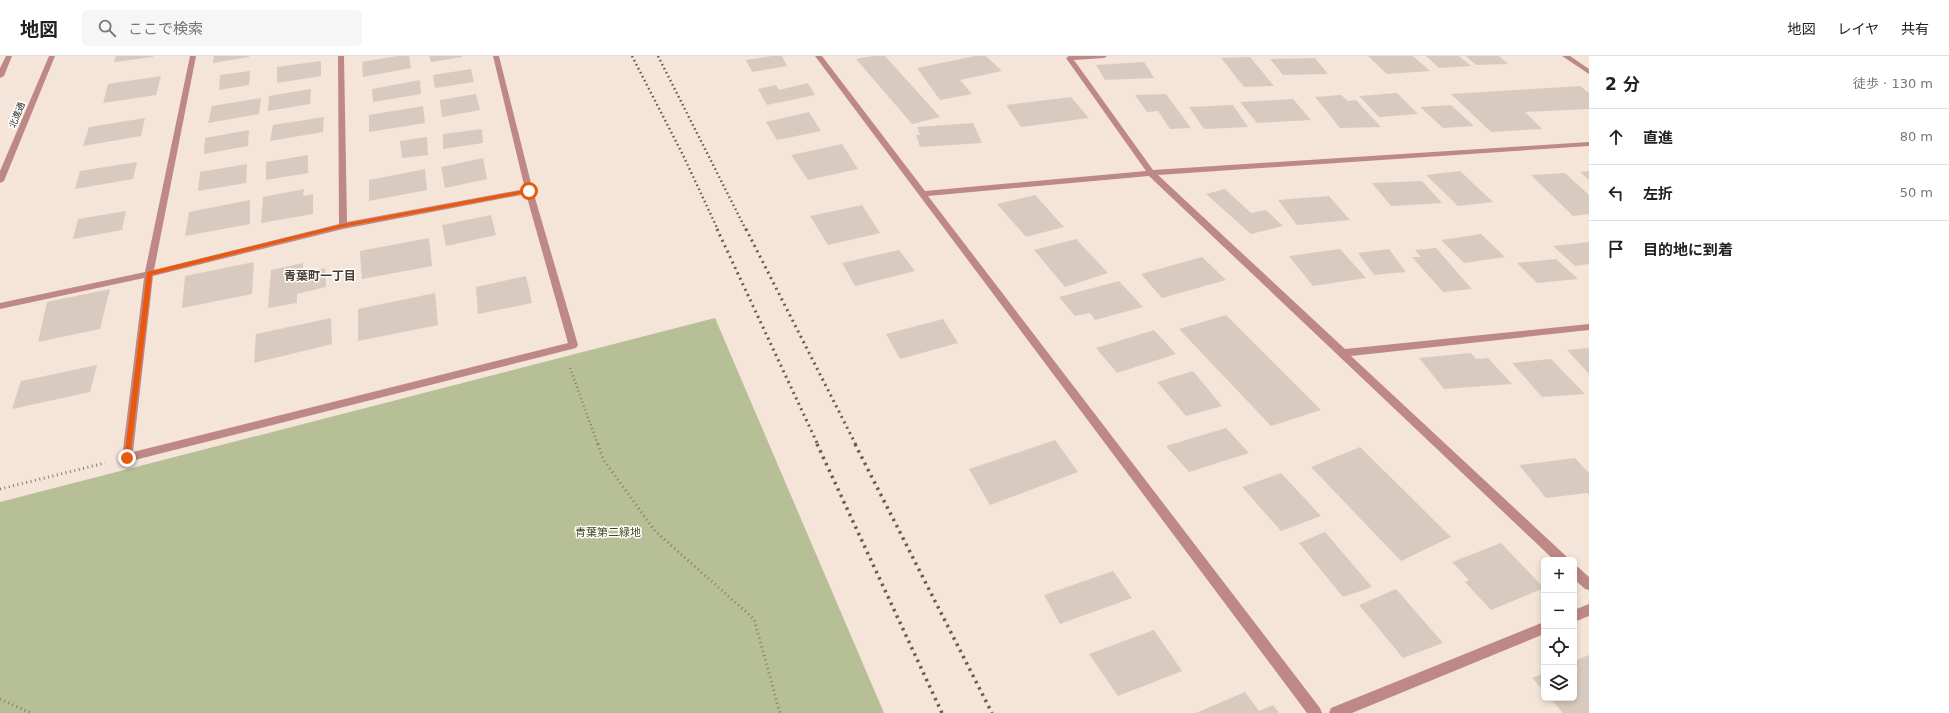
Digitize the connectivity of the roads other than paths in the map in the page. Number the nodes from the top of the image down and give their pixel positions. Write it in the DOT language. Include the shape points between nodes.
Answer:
graph roads {
  1 [pos="9,56"];
  2 [pos="52,56"];
  3 [pos="193,56"];
  4 [pos="341,56"];
  5 [pos="496,56"];
  6 [pos="818,56"];
  7 [pos="1104,56"];
  8 [pos="1565,56"];
  9 [pos="1589,72"];
  10 [pos="0,76"];
  11 [pos="1589,144"];
  12 [pos="1151,173"];
  13 [pos="0,181"];
  14 [pos="529,191"];
  15 [pos="922,194"];
  16 [pos="343,226"];
  17 [pos="149,274"];
  18 [pos="0,306"];
  19 [pos="1589,327"];
  20 [pos="1344,353"];
  21 [pos="1559,557"];
  22 [pos="1577,574"];
  23 [pos="1589,586"];
  24 [pos="1589,610"];
  25 [pos="1577,615"];
  26 [pos="1542,629"];
  27 [pos="1315,713"];
  28 [pos="1336,713"];
  1 -- 10 [label="street"];
  2 -- 13 [label="street, 北進通"];
  3 -- 17 [label="street"];
  4 -- 16 [label="street"];
  5 -- 14 [label="street"];
  6 -- 15 [label="street"];
  7 -- 12 [label="street" via="1069,58"];
  8 -- 9 [label="street"];
  11 -- 12 [label="street"];
  12 -- 15 [label="street"];
  12 -- 20 [label="street"];
  14 -- 16 [label="street"];
  14 -- 17 [label="street" via="573,345 127,458"];
  15 -- 27 [label="street"];
  16 -- 17 [label="street"];
  17 -- 18 [label="street"];
  19 -- 20 [label="street"];
  20 -- 21 [label="street"];
  22 -- 23 [label="street"];
  24 -- 25 [label="street"];
  26 -- 28 [label="street"];
}
